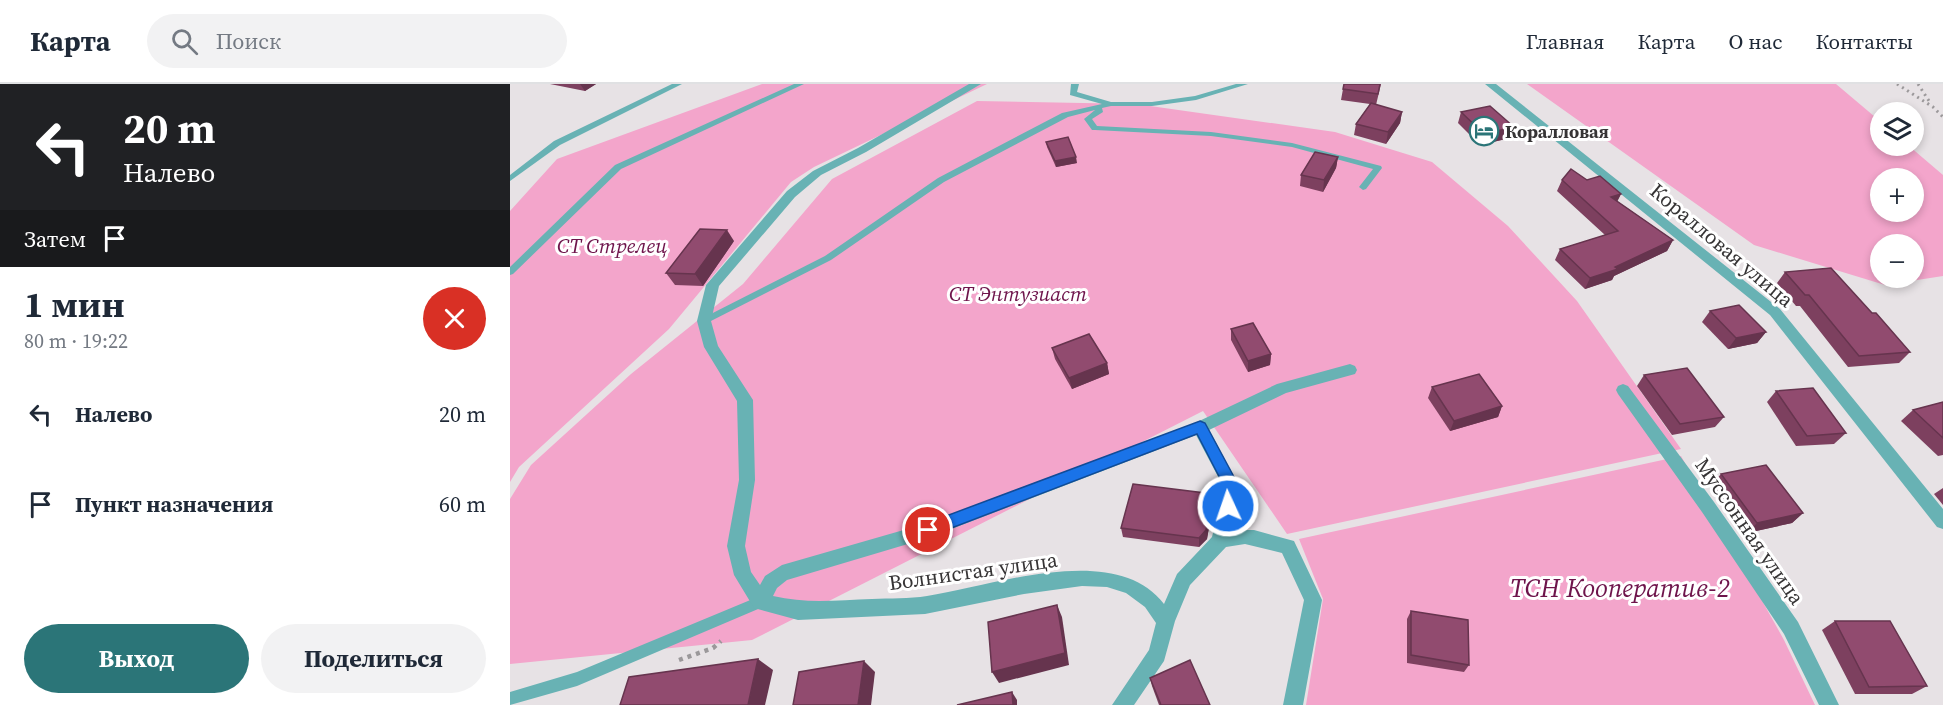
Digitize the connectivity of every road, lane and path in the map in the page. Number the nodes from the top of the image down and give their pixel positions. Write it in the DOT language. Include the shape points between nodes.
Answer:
graph roads {
  1 [pos="678,84"];
  2 [pos="800,84"];
  3 [pos="976,84"];
  4 [pos="1075,84"];
  5 [pos="1244,84"];
  6 [pos="1490,84"];
  7 [pos="1897,84"];
  8 [pos="1917,84"];
  9 [pos="1108,105"];
  10 [pos="1933,107"];
  11 [pos="1943,117"];
  12 [pos="510,179"];
  13 [pos="1363,188"];
  14 [pos="510,272"];
  15 [pos="704,321"];
  16 [pos="1350,370"];
  17 [pos="1623,390"];
  18 [pos="1200,427"];
  19 [pos="1943,522"];
  20 [pos="1220,542"];
  21 [pos="760,603"];
  22 [pos="1166,621"];
  23 [pos="510,699"];
  24 [pos="1122,705"];
  25 [pos="1293,705"];
  26 [pos="1829,705"];
  1 -- 12 [label="lane" via="557,144"];
  2 -- 14 [label="lane" via="618,167"];
  3 -- 15 [label="street" via="818,173 791,194 713,285"];
  4 -- 9 [label="lane" via="1073,93"];
  5 -- 9 [label="lane" via="1196,98"];
  6 -- 19 [label="street, Коралловая улица" via="1775,312"];
  7 -- 10 [label="path"];
  8 -- 10 [label="path"];
  9 -- 13 [label="lane" via="1088,118 1095,128 1211,134 1292,146 1378,168"];
  9 -- 15 [label="lane" via="1065,115 1019,138 942,180 828,258"];
  10 -- 11 [label="path"];
  15 -- 21 [label="street" via="711,347 744,400 747,480 736,546 743,575"];
  16 -- 18 [label="street" via="1282,388"];
  17 -- 26 [label="street, Муссонная улица" via="1791,628"];
  18 -- 20 [label="street" via="1232,488"];
  18 -- 21 [label="street" via="928,530 782,573 771,582"];
  20 -- 22 [label="street" via="1184,580"];
  20 -- 25 [label="street" via="1242,535 1287,547 1313,600"];
  21 -- 22 [label="street, Волнистая улица" via="798,611 925,605 1024,585 1107,579 1138,591"];
  21 -- 23 [label="lane" via="577,679"];
  22 -- 24 [label="street" via="1157,654"];
}
